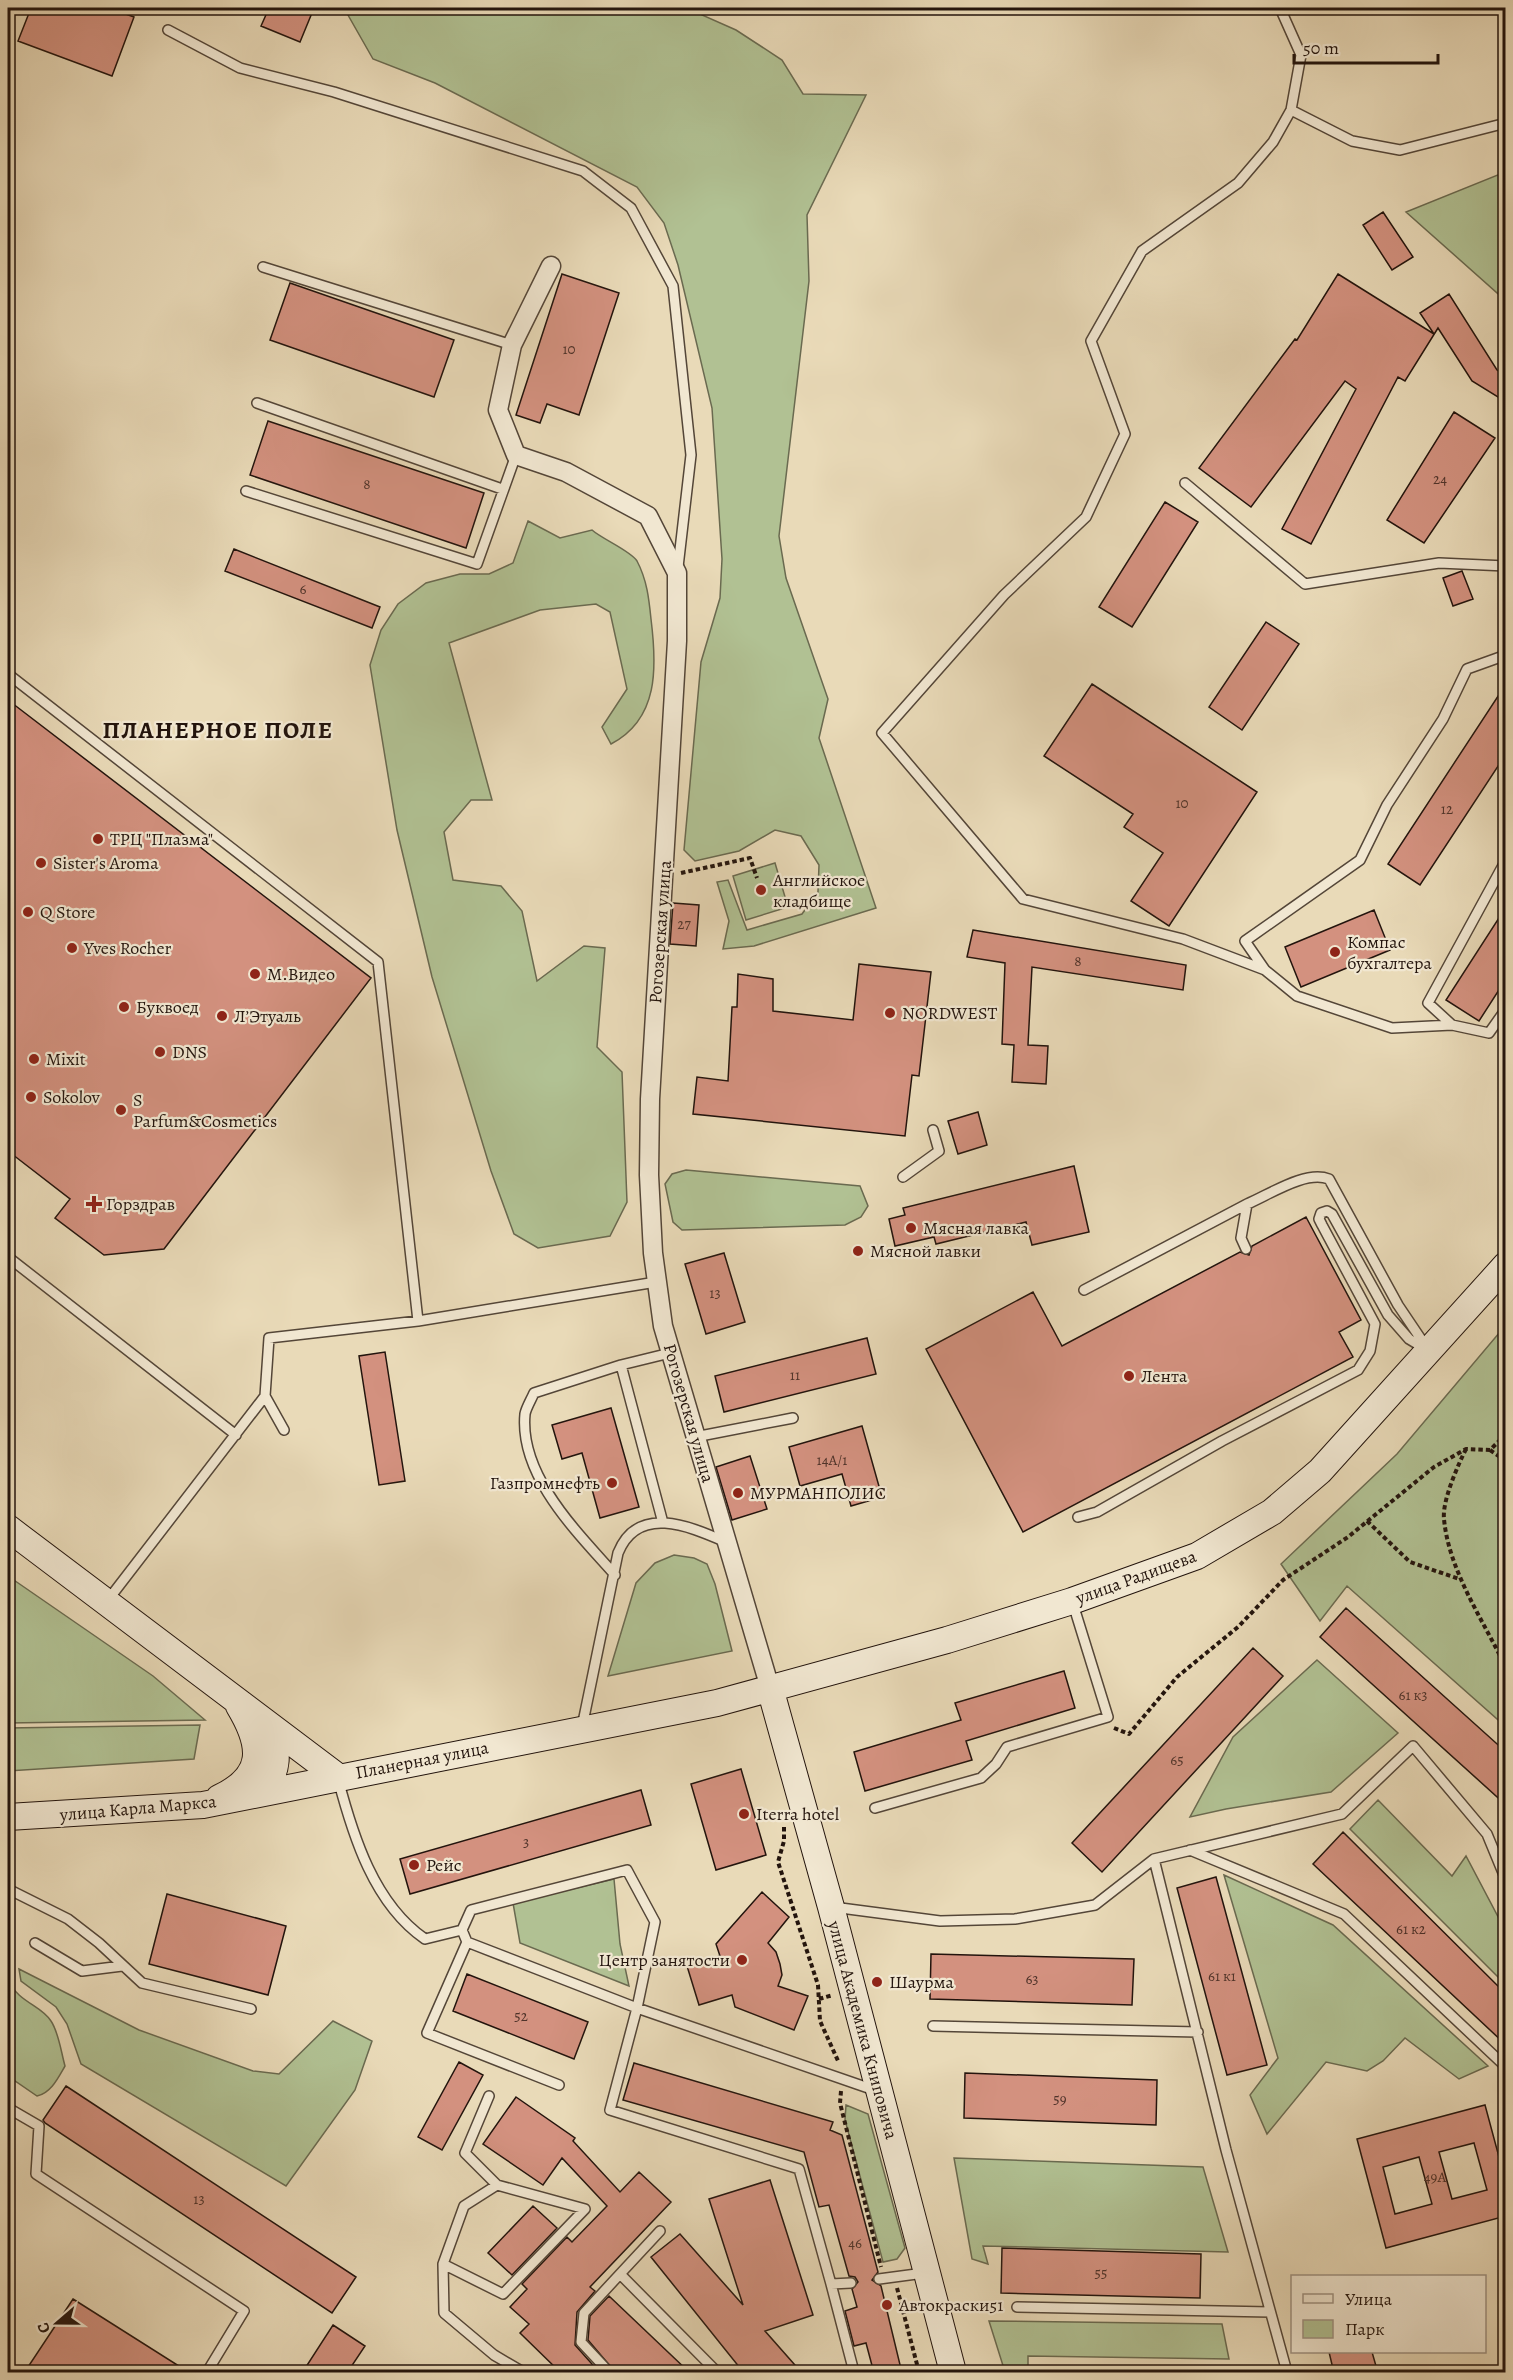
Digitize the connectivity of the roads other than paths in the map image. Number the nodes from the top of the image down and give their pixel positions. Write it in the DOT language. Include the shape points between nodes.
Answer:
graph roads {
  1 [pos="1280,8"];
  2 [pos="168,30"];
  3 [pos="1291,110"];
  4 [pos="1506,123"];
  5 [pos="551,266"];
  6 [pos="263,267"];
  7 [pos="512,345"];
  8 [pos="257,403"];
  9 [pos="516,455"];
  10 [pos="1185,483"];
  11 [pos="502,489"];
  12 [pos="246,491"];
  13 [pos="1506,566"];
  14 [pos="677,573"];
  15 [pos="1506,655"];
  16 [pos="8,674"];
  17 [pos="1506,860"];
  18 [pos="1265,970"];
  19 [pos="1506,1010"];
  20 [pos="1452,1025"];
  21 [pos="933,1130"];
  22 [pos="903,1177"];
  23 [pos="1246,1204"];
  24 [pos="1246,1249"];
  25 [pos="8,1257"];
  26 [pos="1506,1265"];
  27 [pos="656,1281"];
  28 [pos="1084,1290"];
  29 [pos="418,1321"];
  30 [pos="1421,1342"];
  31 [pos="670,1353"];
  32 [pos="621,1365"];
  33 [pos="265,1396"];
  34 [pos="793,1418"];
  35 [pos="284,1430"];
  36 [pos="236,1435"];
  37 [pos="695,1437"];
  38 [pos="1078,1517"];
  39 [pos="663,1523"];
  40 [pos="8,1528"];
  41 [pos="726,1542"];
  42 [pos="615,1575"];
  43 [pos="1072,1601"];
  44 [pos="107,1602"];
  45 [pos="770,1688"];
  46 [pos="236,1701"];
  47 [pos="256,1717"];
  48 [pos="581,1730"];
  49 [pos="338,1777"];
  50 [pos="255,1795"];
  51 [pos="203,1805"];
  52 [pos="875,1808"];
  53 [pos="8,1817"];
  54 [pos="1190,1850"];
  55 [pos="1154,1859"];
  56 [pos="1506,1880"];
  57 [pos="8,1889"];
  58 [pos="831,1907"];
  59 [pos="462,1930"];
  60 [pos="466,1942"];
  61 [pos="35,1943"];
  62 [pos="122,1966"];
  63 [pos="637,2008"];
  64 [pos="251,2009"];
  65 [pos="933,2026"];
  66 [pos="1198,2032"];
  67 [pos="1506,2067"];
  68 [pos="559,2085"];
  69 [pos="879,2091"];
  70 [pos="489,2096"];
  71 [pos="8,2108"];
  72 [pos="497,2185"];
  73 [pos="660,2231"];
  74 [pos="443,2264"];
  75 [pos="926,2273"];
  76 [pos="620,2274"];
  77 [pos="879,2279"];
  78 [pos="851,2283"];
  79 [pos="831,2284"];
  80 [pos="1017,2307"];
  81 [pos="1270,2313"];
  82 [pos="207,2373"];
  83 [pos="523,2373"];
  84 [pos="609,2373"];
  85 [pos="717,2373"];
  86 [pos="854,2373"];
  87 [pos="953,2373"];
  88 [pos="1287,2373"];
  1 -- 3 [label="lane" via="1300,55"];
  2 -- 14 [label="lane" via="240,68 334,92 583,171 631,208 673,286 691,455"];
  3 -- 4 [label="lane" via="1352,141 1400,150"];
  3 -- 18 [label="lane" via="1273,142 1238,183 1142,251 1091,341 1125,434 1086,517 1004,595 882,733 1023,898 1183,939"];
  5 -- 7 [label="street"];
  6 -- 7 [label="lane"];
  7 -- 9 [label="street" via="498,410"];
  8 -- 11 [label="lane"];
  9 -- 11 [label="lane"];
  9 -- 14 [label="street, Рогозерская улица" via="566,472 648,516"];
  10 -- 13 [label="lane" via="1305,584 1439,563"];
  11 -- 12 [label="lane" via="477,564"];
  14 -- 27 [label="street, Рогозерская улица" via="677,641 650,1100 649,1175"];
  15 -- 18 [label="lane" via="1467,669 1443,719 1387,805 1360,860 1245,941"];
  16 -- 29 [label="lane" via="378,962"];
  17 -- 20 [label="lane" via="1428,1003"];
  18 -- 20 [label="lane" via="1297,996 1392,1028"];
  19 -- 20 [label="lane" via="1489,1033"];
  21 -- 22 [label="lane" via="939,1151"];
  23 -- 24 [label="lane" via="1241,1238"];
  23 -- 28 [label="lane"];
  23 -- 30 [label="lane" via="1308,1178 1329,1179"];
  25 -- 36 [label="lane"];
  26 -- 30 [label="main road, улица Радищева"];
  27 -- 29 [label="lane"];
  27 -- 31 [label="street, Рогозерская улица"];
  29 -- 33 [label="lane" via="269,1338"];
  30 -- 38 [label="lane" via="1388,1315 1332,1214 1321,1213 1319,1219 1375,1324 1370,1351 1358,1370 1097,1512"];
  30 -- 43 [label="main road, улица Радищева" via="1320,1470 1272,1512 1197,1556"];
  31 -- 32 [label="lane"];
  31 -- 37 [label="street, Рогозерская улица"];
  32 -- 39 [label="lane"];
  32 -- 42 [label="lane" via="534,1393 525,1413 527,1440 540,1479 559,1512"];
  33 -- 35 [label="lane"];
  33 -- 36 [label="lane"];
  34 -- 37 [label="lane"];
  36 -- 44 [label="lane"];
  37 -- 41 [label="street, Рогозерская улица"];
  39 -- 41 [label="lane" via="676,1523"];
  39 -- 42 [label="lane" via="646,1524 623,1540"];
  40 -- 44 [label="main road, Планерная улица"];
  41 -- 45 [label="street, Рогозерская улица"];
  42 -- 48 [label="lane"];
  43 -- 45 [label="main road, улица Радищева"];
  43 -- 52 [label="lane" via="1108,1717 1007,1747 981,1778"];
  44 -- 46 [label="main road, Планерная улица"];
  45 -- 48 [label="main road, Планерная улица" via="717,1703"];
  45 -- 58 [label="main road, улица Академика Книповича"];
  46 -- 47 [label="main road, Планерная улица"];
  46 -- 51 [label="main road" via="255,1739 253,1771 244,1784"];
  47 -- 49 [label="main road, Планерная улица"];
  47 -- 50 [label="main road" via="272,1736 276,1765 269,1784"];
  48 -- 49 [label="main road, Планерная улица"];
  49 -- 50 [label="main road, улица Карла Маркса"];
  49 -- 59 [label="lane" via="359,1851 411,1929 425,1939"];
  50 -- 51 [label="main road, улица Карла Маркса"];
  51 -- 53 [label="main road, улица Карла Маркса"];
  54 -- 55 [label="lane"];
  54 -- 56 [label="lane" via="1342,1814 1413,1746 1487,1834"];
  54 -- 67 [label="lane" via="1344,1914"];
  55 -- 58 [label="lane" via="1095,1905 1015,1919 940,1921"];
  55 -- 66 [label="lane"];
  57 -- 62 [label="lane" via="68,1919 99,1942"];
  58 -- 69 [label="main road, улица Академика Книповича"];
  59 -- 60 [label="lane"];
  59 -- 63 [label="lane" via="471,1910 627,1870 655,1922"];
  60 -- 63 [label="lane"];
  60 -- 68 [label="lane" via="427,2033"];
  61 -- 62 [label="lane" via="82,1971"];
  62 -- 64 [label="lane" via="142,1983"];
  63 -- 69 [label="lane"];
  63 -- 79 [label="lane" via="610,2110 799,2169"];
  65 -- 66 [label="lane"];
  66 -- 81 [label="lane"];
  69 -- 75 [label="main road, улица Академика Книповича"];
  70 -- 72 [label="lane" via="465,2153"];
  71 -- 82 [label="lane" via="39,2126 36,2174 244,2311"];
  72 -- 74 [label="lane" via="464,2206"];
  72 -- 74 [label="lane" via="585,2209 503,2294"];
  73 -- 76 [label="lane"];
  74 -- 83 [label="lane" via="444,2313 494,2355"];
  75 -- 77 [label="lane"];
  75 -- 87 [label="main road, улица Академика Книповича"];
  76 -- 84 [label="lane" via="584,2313 581,2342"];
  76 -- 85 [label="lane"];
  78 -- 79 [label="lane"];
  79 -- 86 [label="lane"];
  80 -- 81 [label="lane"];
  81 -- 88 [label="lane"];
}
